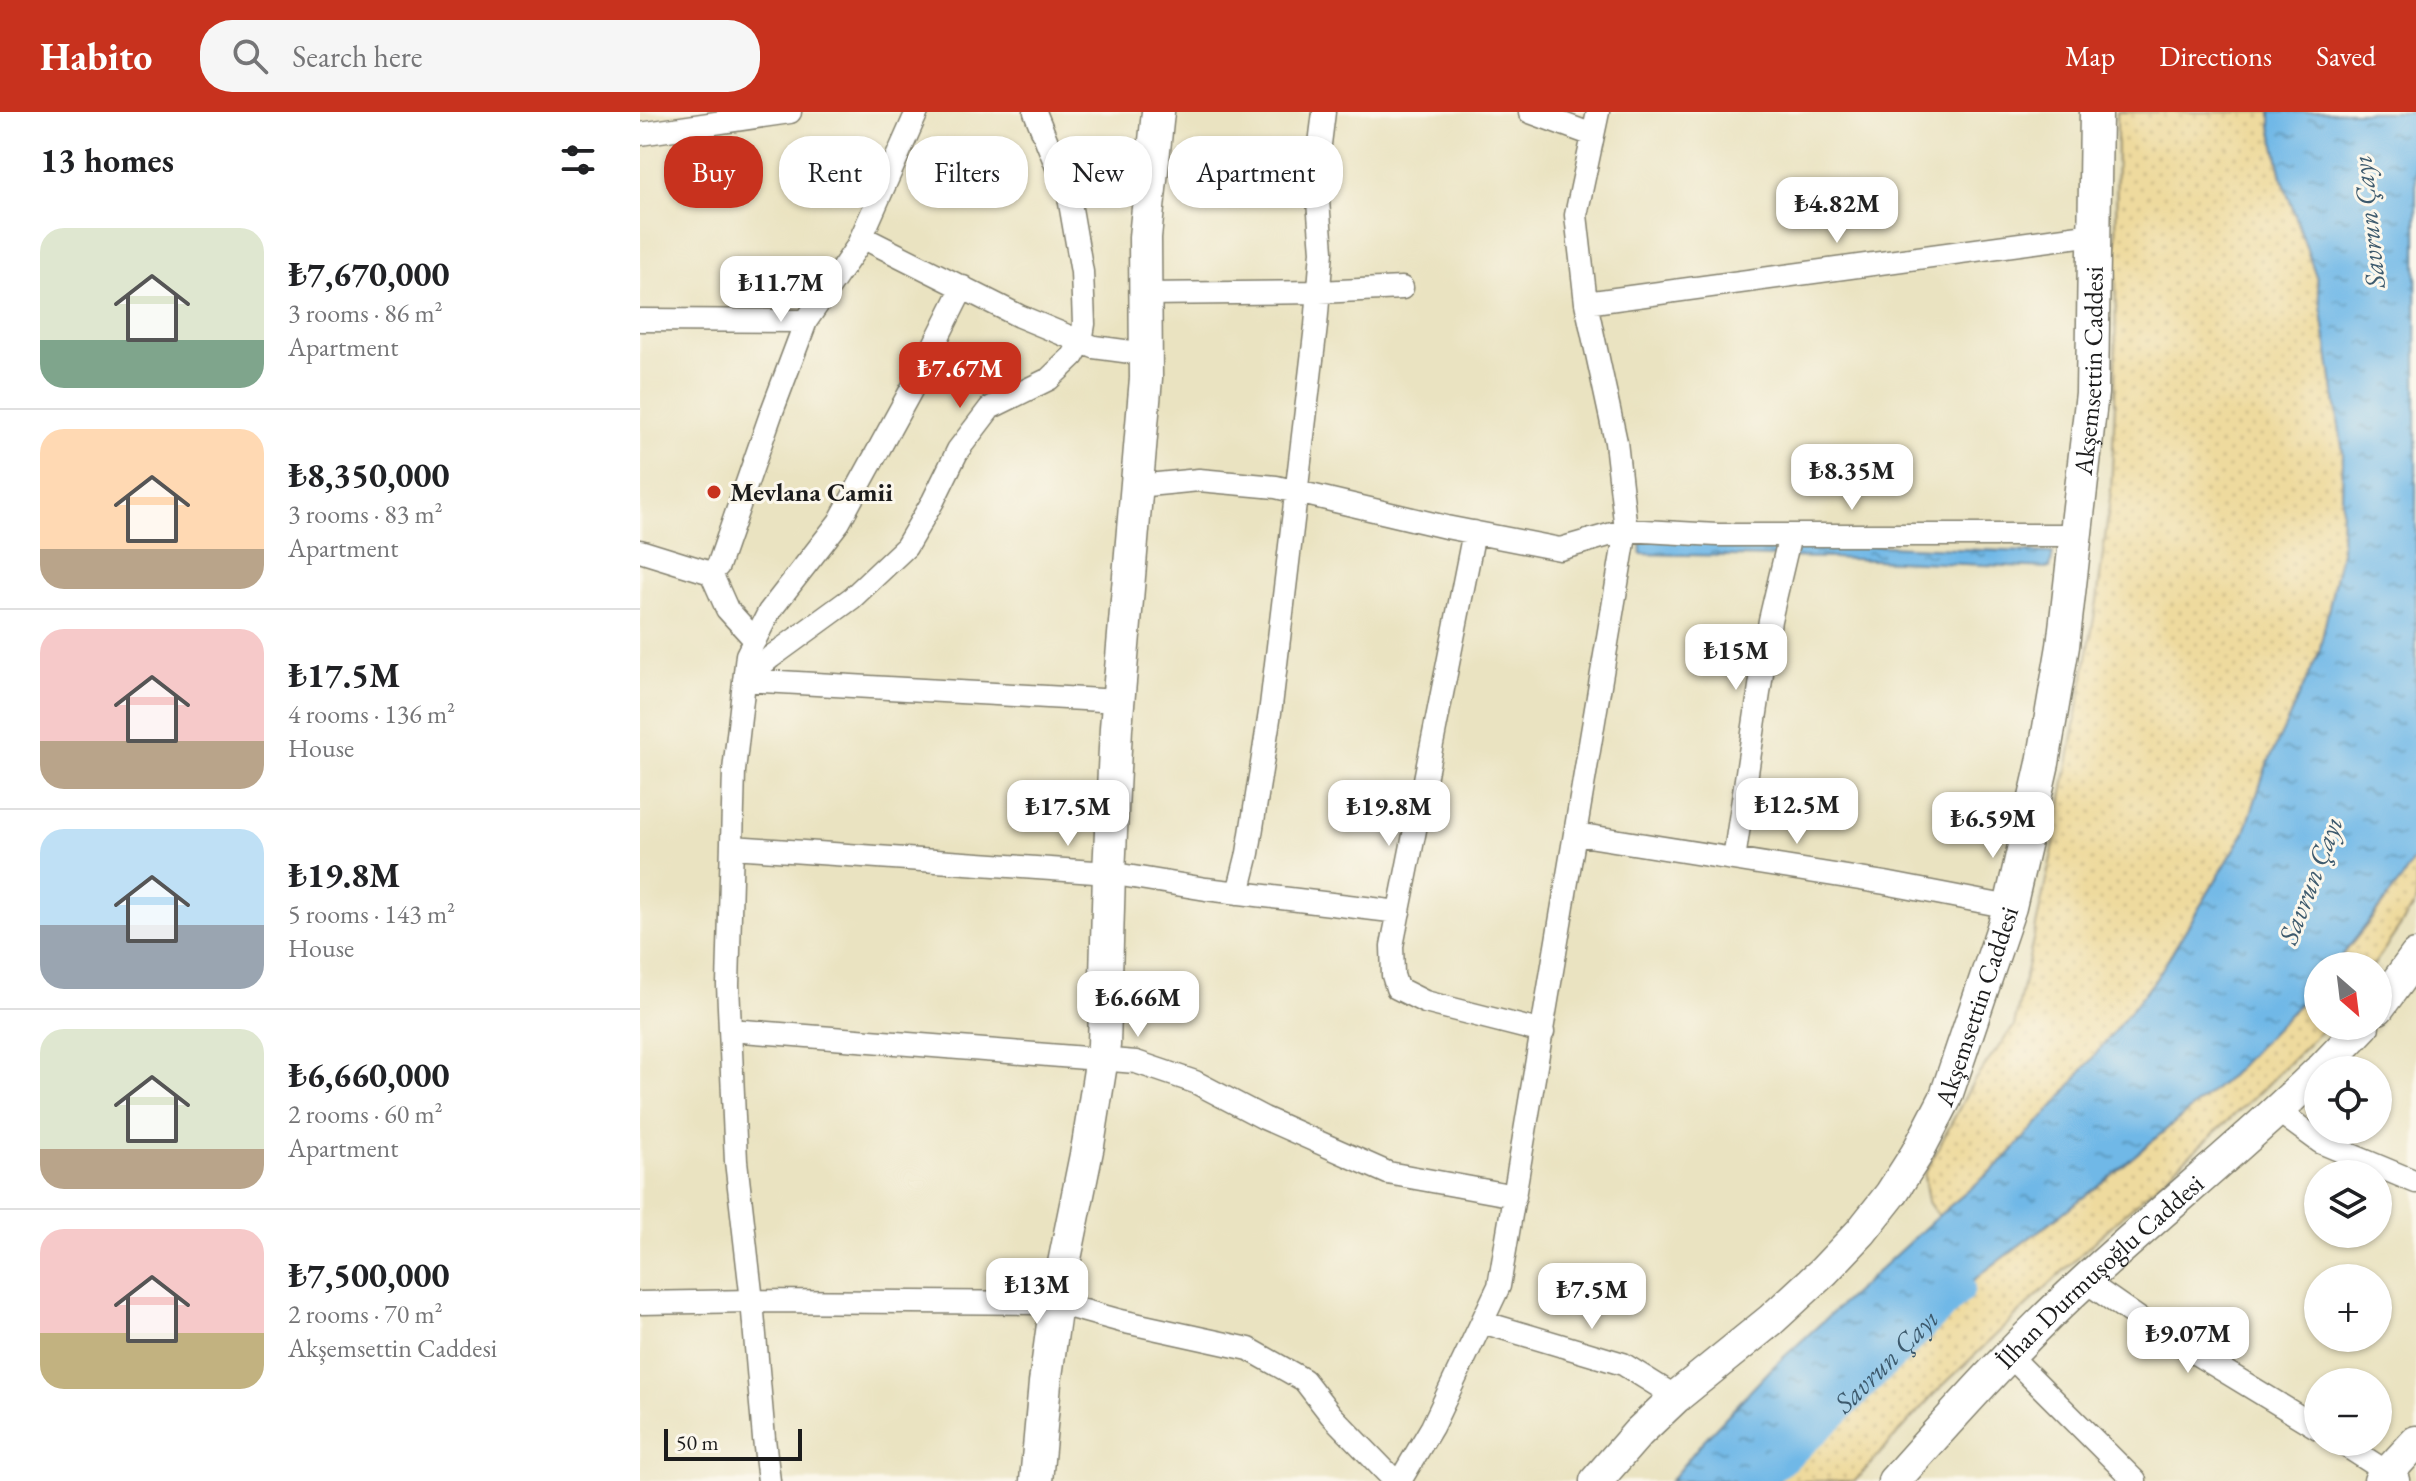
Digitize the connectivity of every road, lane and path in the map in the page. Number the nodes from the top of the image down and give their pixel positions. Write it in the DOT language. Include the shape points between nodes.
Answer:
graph roads {
  1 [pos="790,112"];
  2 [pos="917,112"];
  3 [pos="1035,112"];
  4 [pos="1158,112"];
  5 [pos="1324,112"];
  6 [pos="1530,112"];
  7 [pos="1598,112"];
  8 [pos="2096,112"];
  9 [pos="640,134"];
  10 [pos="1593,135"];
  11 [pos="2094,234"];
  12 [pos="862,237"];
  13 [pos="963,287"];
  14 [pos="1402,288"];
  15 [pos="1319,292"];
  16 [pos="1146,294"];
  17 [pos="1586,303"];
  18 [pos="640,320"];
  19 [pos="806,321"];
  20 [pos="1081,342"];
  21 [pos="1146,354"];
  22 [pos="1137,486"];
  23 [pos="1296,491"];
  24 [pos="1626,530"];
  25 [pos="1474,532"];
  26 [pos="1790,535"];
  27 [pos="2077,535"];
  28 [pos="640,551"];
  29 [pos="711,573"];
  30 [pos="755,640"];
  31 [pos="744,680"];
  32 [pos="1119,701"];
  33 [pos="1576,834"];
  34 [pos="732,847"];
  35 [pos="1734,859"];
  36 [pos="1109,873"];
  37 [pos="1238,893"];
  38 [pos="2010,907"];
  39 [pos="1399,912"];
  40 [pos="2416,956"];
  41 [pos="2392,989"];
  42 [pos="730,1030"];
  43 [pos="1543,1032"];
  44 [pos="2349,1040"];
  45 [pos="2334,1056"];
  46 [pos="1102,1061"];
  47 [pos="2304,1086"];
  48 [pos="2278,1111"];
  49 [pos="2416,1182"];
  50 [pos="1515,1196"];
  51 [pos="2085,1281"];
  52 [pos="752,1301"];
  53 [pos="640,1303"];
  54 [pos="1056,1303"];
  55 [pos="1482,1322"];
  56 [pos="2010,1356"];
  57 [pos="1676,1397"];
  58 [pos="2304,1419"];
  59 [pos="2416,1442"];
  60 [pos="2359,1456"];
  61 [pos="2389,1478"];
  62 [pos="769,1481"];
  63 [pos="1036,1481"];
  64 [pos="1398,1481"];
  65 [pos="1596,1481"];
  66 [pos="1894,1481"];
  67 [pos="2135,1481"];
  1 -- 9 [label="street"];
  2 -- 12 [label="street"];
  3 -- 20 [label="street" via="1069,197 1082,272"];
  4 -- 16 [label="street" via="1145,237"];
  5 -- 15 [label="street" via="1316,176 1322,251"];
  6 -- 10 [label="street"];
  7 -- 10 [label="street"];
  8 -- 11 [label="street, Akşemsettin Caddesi"];
  10 -- 17 [label="street" via="1576,215"];
  11 -- 17 [label="street"];
  11 -- 27 [label="street, Akşemsettin Caddesi" via="2092,393"];
  12 -- 13 [label="street"];
  12 -- 19 [label="street"];
  13 -- 20 [label="street"];
  13 -- 30 [label="street" via="839,522 769,612"];
  14 -- 15 [label="street"];
  15 -- 16 [label="street"];
  15 -- 23 [label="street"];
  16 -- 21 [label="street"];
  17 -- 24 [label="street" via="1616,442"];
  18 -- 19 [label="street"];
  19 -- 29 [label="street" via="718,566"];
  20 -- 21 [label="street"];
  20 -- 31 [label="street" via="1049,379 990,408 958,450 906,547 852,598"];
  21 -- 22 [label="street"];
  22 -- 23 [label="street" via="1199,480"];
  22 -- 32 [label="street"];
  23 -- 25 [label="street"];
  23 -- 37 [label="street" via="1271,706"];
  24 -- 25 [label="street" via="1560,549"];
  24 -- 26 [label="street"];
  24 -- 33 [label="street"];
  25 -- 39 [label="street"];
  26 -- 27 [label="street"];
  26 -- 35 [label="street" via="1770,620"];
  27 -- 38 [label="street, Akşemsettin Caddesi" via="2043,763"];
  28 -- 29 [label="street"];
  29 -- 30 [label="street" via="727,609"];
  30 -- 31 [label="street"];
  31 -- 32 [label="street"];
  31 -- 34 [label="street"];
  32 -- 36 [label="street"];
  33 -- 35 [label="street"];
  33 -- 43 [label="street"];
  34 -- 36 [label="street"];
  34 -- 42 [label="street"];
  35 -- 38 [label="street"];
  36 -- 37 [label="street"];
  36 -- 46 [label="street"];
  37 -- 39 [label="street"];
  38 -- 57 [label="street, Akşemsettin Caddesi" via="1945,1099 1891,1194 1824,1271"];
  39 -- 43 [label="street" via="1392,946 1397,988 1425,1002"];
  40 -- 41 [label="street"];
  42 -- 46 [label="street"];
  42 -- 52 [label="street" via="736,1161"];
  43 -- 50 [label="street"];
  44 -- 45 [label="street, İlhan Durmuşoğlu Caddesi"];
  46 -- 50 [label="street" via="1136,1062 1195,1082 1388,1173"];
  46 -- 54 [label="street"];
  47 -- 48 [label="street, İlhan Durmuşoğlu Caddesi"];
  48 -- 49 [label="street" via="2320,1142"];
  48 -- 51 [label="street, İlhan Durmuşoğlu Caddesi"];
  50 -- 55 [label="street" via="1499,1286"];
  51 -- 56 [label="street, İlhan Durmuşoğlu Caddesi"];
  51 -- 58 [label="street"];
  52 -- 53 [label="street"];
  52 -- 54 [label="street"];
  52 -- 62 [label="street"];
  54 -- 63 [label="street"];
  54 -- 64 [label="street" via="1249,1349 1304,1380 1331,1415"];
  55 -- 57 [label="street" via="1623,1364"];
  55 -- 64 [label="street" via="1432,1427"];
  56 -- 66 [label="street, İlhan Durmuşoğlu Caddesi"];
  56 -- 67 [label="street"];
  57 -- 65 [label="street, Akşemsettin Caddesi"];
  59 -- 61 [label="street"];
  60 -- 61 [label="street"];
}
